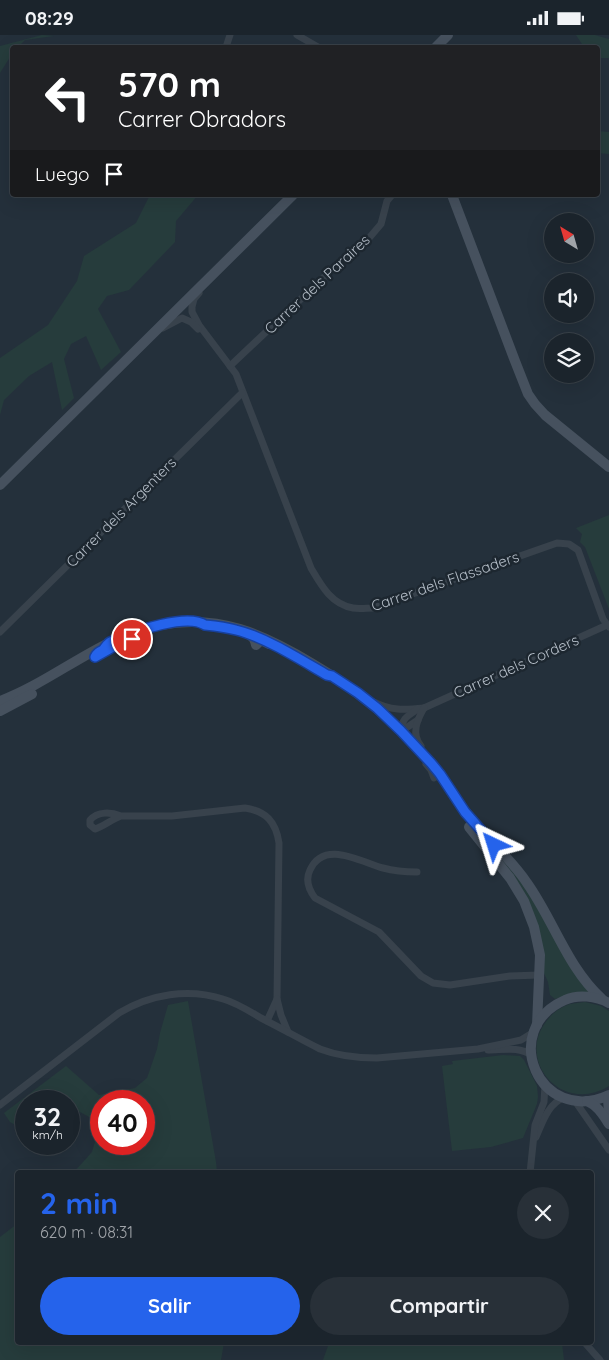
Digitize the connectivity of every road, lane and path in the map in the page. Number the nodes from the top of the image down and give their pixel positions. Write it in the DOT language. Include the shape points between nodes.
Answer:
graph roads {
  1 [pos="297,35"];
  2 [pos="448,35"];
  3 [pos="314,45"];
  4 [pos="438,45"];
  5 [pos="291,197"];
  6 [pos="390,197"];
  7 [pos="453,197"];
  8 [pos="218,270"];
  9 [pos="148,339"];
  10 [pos="213,343"];
  11 [pos="230,365"];
  12 [pos="242,393"];
  13 [pos="609,467"];
  14 [pos="0,485"];
  15 [pos="196,622"];
  16 [pos="608,626"];
  17 [pos="148,628"];
  18 [pos="165,630"];
  19 [pos="0,632"];
  20 [pos="134,638"];
  21 [pos="255,639"];
  22 [pos="107,644"];
  23 [pos="120,644"];
  24 [pos="95,657"];
  25 [pos="332,676"];
  26 [pos="48,681"];
  27 [pos="358,693"];
  28 [pos="0,701"];
  29 [pos="363,704"];
  30 [pos="421,708"];
  31 [pos="0,711"];
  32 [pos="418,720"];
  33 [pos="400,729"];
  34 [pos="431,763"];
  35 [pos="434,778"];
  36 [pos="462,813"];
  37 [pos="121,816"];
  38 [pos="417,872"];
  39 [pos="539,975"];
  40 [pos="277,999"];
  41 [pos="606,1001"];
  42 [pos="266,1021"];
  43 [pos="535,1028"];
  44 [pos="288,1032"];
  45 [pos="478,1049"];
  46 [pos="531,1055"];
  47 [pos="545,1085"];
  48 [pos="609,1096"];
  49 [pos="564,1098"];
  50 [pos="575,1101"];
  51 [pos="588,1101"];
  52 [pos="0,1105"];
  53 [pos="609,1112"];
  54 [pos="609,1124"];
  55 [pos="532,1147"];
  56 [pos="609,1150"];
  57 [pos="530,1170"];
  58 [pos="587,1345"];
  59 [pos="600,1360"];
  1 -- 3 [label="street"];
  2 -- 4 [label="street"];
  5 -- 8 [label="street"];
  6 -- 11 [label="street, Carrer dels Paraires" via="382,224 364,244 339,263"];
  7 -- 13 [label="street" via="528,394 545,415"];
  8 -- 9 [label="street"];
  8 -- 10 [label="street, Carrer dels Flassaders" via="194,299 192,307 199,325"];
  9 -- 10 [label="street, Carrer dels Flassaders" via="182,318 191,322"];
  9 -- 14 [label="street"];
  10 -- 11 [label="street, Carrer dels Flassaders"];
  11 -- 12 [label="street, Carrer dels Flassaders"];
  12 -- 16 [label="street, Carrer dels Flassaders" via="311,568 324,590 338,602 353,608 373,608 557,543 569,544 578,550"];
  12 -- 19 [label="street, Carrer dels Argenters"];
  15 -- 17 [label="street"];
  15 -- 18 [label="street"];
  15 -- 21 [label="street" via="237,630"];
  15 -- 25 [label="street" via="236,627 264,637"];
  16 -- 30 [label="street, Carrer dels Corders"];
  17 -- 18 [label="street"];
  17 -- 20 [label="street"];
  17 -- 22 [label="street"];
  18 -- 20 [label="street"];
  18 -- 21 [label="street" via="205,627"];
  20 -- 23 [label="street"];
  21 -- 25 [label="street"];
  21 -- 29 [label="street" via="329,680"];
  22 -- 23 [label="street"];
  22 -- 24 [label="street"];
  22 -- 26 [label="street"];
  23 -- 24 [label="street"];
  24 -- 26 [label="street"];
  25 -- 27 [label="street"];
  26 -- 28 [label="street"];
  26 -- 31 [label="street"];
  27 -- 30 [label="street, Carrer dels Corders" via="380,705 396,709"];
  27 -- 33 [label="street"];
  29 -- 33 [label="street"];
  29 -- 35 [label="street" via="397,735"];
  30 -- 32 [label="street"];
  30 -- 33 [label="street, Carrer dels Corders" via="406,717"];
  32 -- 33 [label="street"];
  32 -- 34 [label="street" via="415,729 417,741"];
  33 -- 34 [label="street"];
  33 -- 35 [label="street" via="401,735"];
  34 -- 36 [label="street"];
  35 -- 36 [label="street"];
  36 -- 39 [label="street" via="524,901 540,955"];
  36 -- 41 [label="street" via="522,875 568,956 592,990"];
  37 -- 40 [label="street" via="172,816 253,809 271,820 278,843"];
  38 -- 39 [label="street" via="389,869 344,855 329,854 311,868 308,884 315,898 379,932 433,983 450,985"];
  39 -- 43 [label="street"];
  40 -- 42 [label="street"];
  40 -- 44 [label="street"];
  41 -- 43 [label="street" via="568,998 546,1011"];
  42 -- 44 [label="street"];
  42 -- 52 [label="street" via="228,1001 204,994 173,994 130,1006"];
  43 -- 45 [label="street" via="521,1040"];
  43 -- 46 [label="street"];
  44 -- 45 [label="street" via="320,1049 363,1058"];
  45 -- 46 [label="street" via="518,1049"];
  46 -- 47 [label="street"];
  47 -- 49 [label="street"];
  47 -- 55 [label="street" via="544,1102 535,1125"];
  48 -- 51 [label="street"];
  48 -- 53 [label="street"];
  49 -- 50 [label="street"];
  49 -- 55 [label="street" via="550,1109"];
  50 -- 51 [label="street"];
  50 -- 56 [label="street"];
  51 -- 54 [label="street" via="596,1106"];
  55 -- 57 [label="street"];
  58 -- 59 [label="street"];
}
